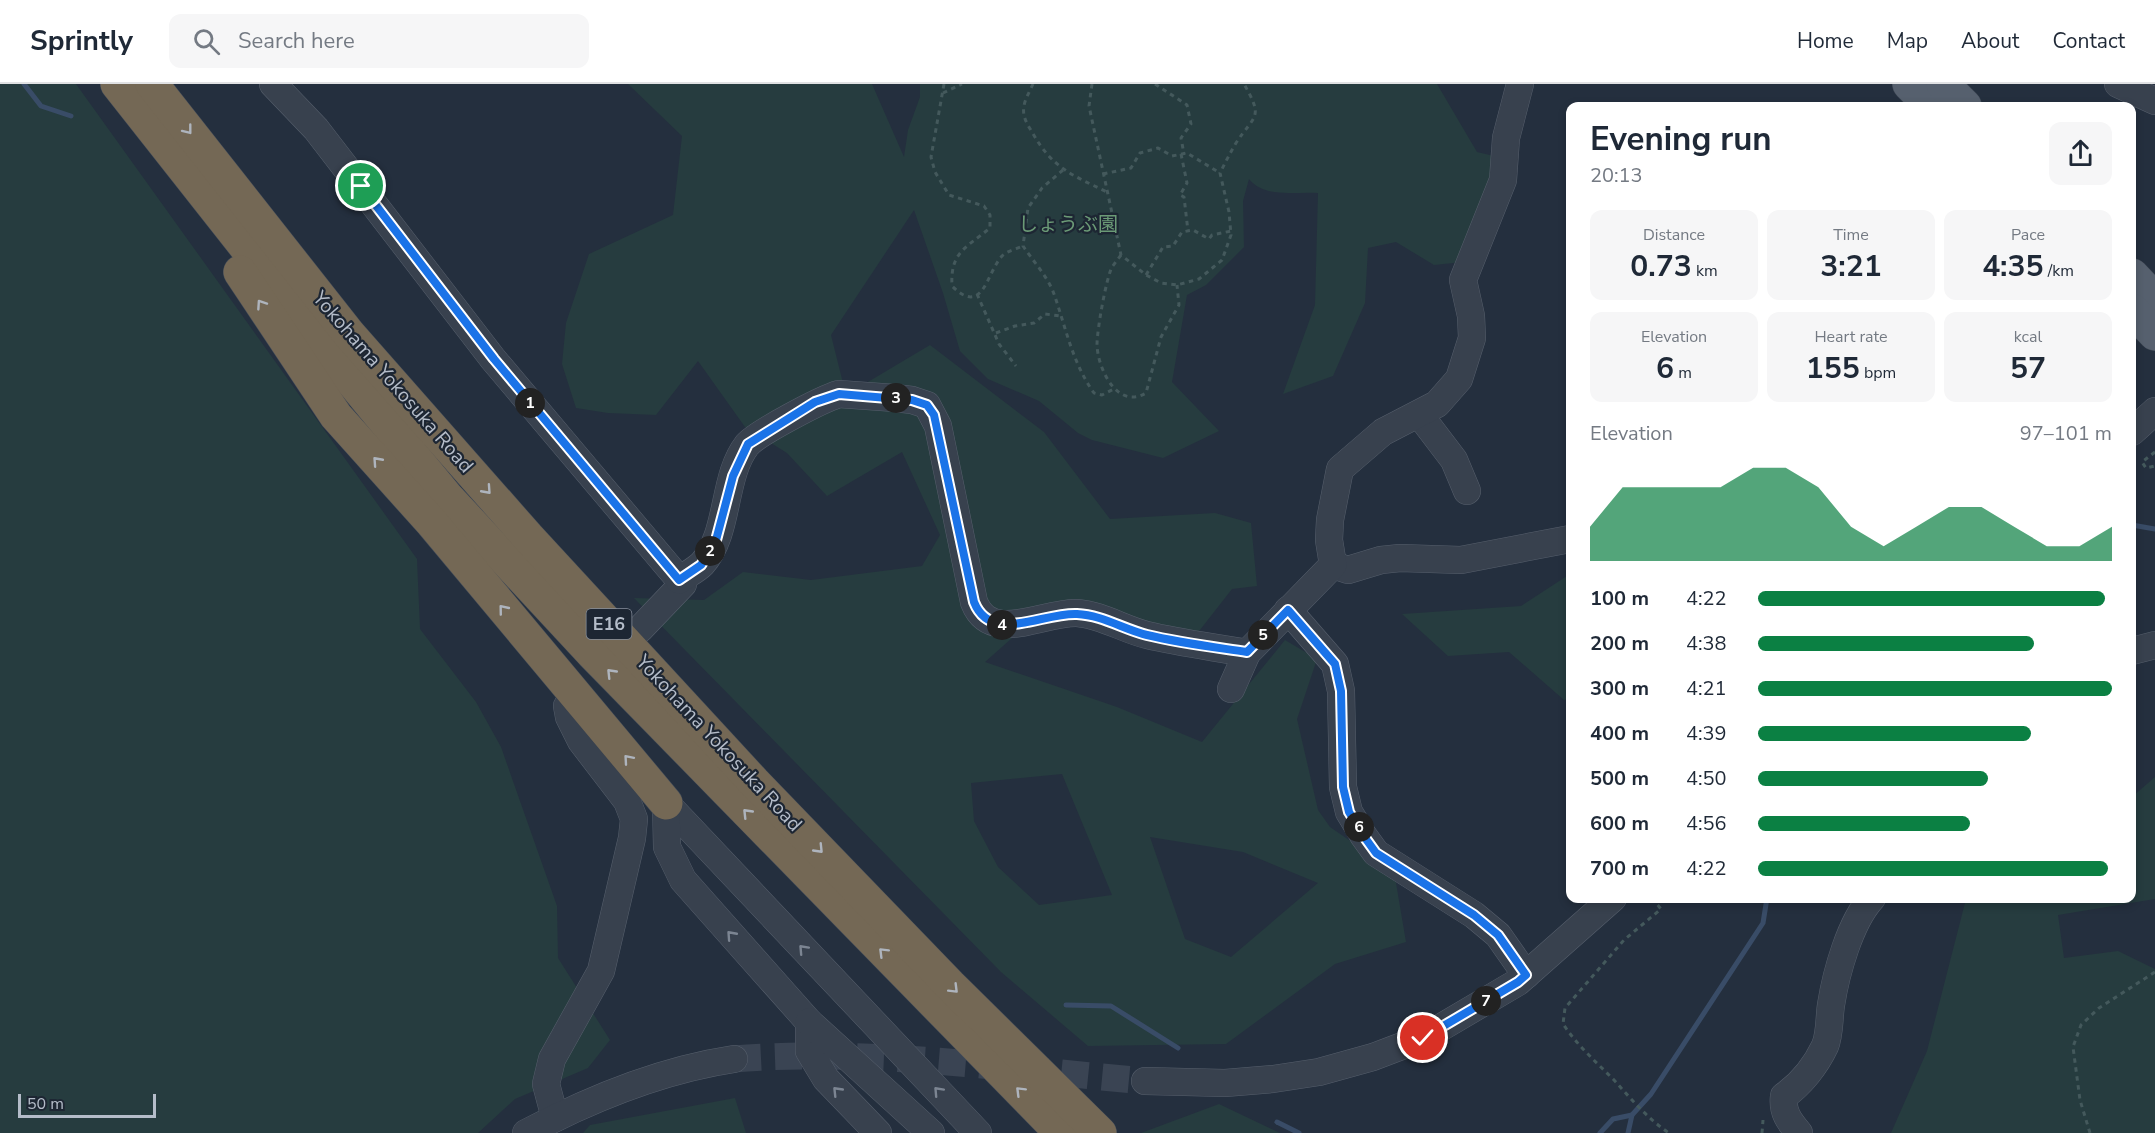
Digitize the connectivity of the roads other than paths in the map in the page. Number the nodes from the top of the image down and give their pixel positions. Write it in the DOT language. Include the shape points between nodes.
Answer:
graph roads {
  1 [pos="117,84"];
  2 [pos="152,84"];
  3 [pos="273,84"];
  4 [pos="1520,84"];
  5 [pos="1909,84"];
  6 [pos="1942,84"];
  7 [pos="2118,84"];
  8 [pos="2155,100"];
  9 [pos="1927,102"];
  10 [pos="1961,102"];
  11 [pos="149,127"];
  12 [pos="2136,279"];
  13 [pos="2155,299"];
  14 [pos="2136,314"];
  15 [pos="2155,334"];
  16 [pos="2155,411"];
  17 [pos="1419,414"];
  18 [pos="2136,428"];
  19 [pos="1467,492"];
  20 [pos="1566,540"];
  21 [pos="1333,565"];
  22 [pos="679,580"];
  23 [pos="1288,610"];
  24 [pos="640,629"];
  25 [pos="2155,645"];
  26 [pos="2136,650"];
  27 [pos="1247,652"];
  28 [pos="1231,689"];
  29 [pos="567,706"];
  30 [pos="666,804"];
  31 [pos="1607,903"];
  32 [pos="1868,903"];
  33 [pos="1526,975"];
  34 [pos="809,1022"];
  35 [pos="734,1059"];
  36 [pos="1145,1081"];
  37 [pos="555,1118"];
  38 [pos="526,1133"];
  39 [pos="878,1133"];
  40 [pos="931,1133"];
  41 [pos="978,1133"];
  42 [pos="1061,1133"];
  43 [pos="1100,1133"];
  44 [pos="1799,1133"];
  1 -- 11 [label="highway, Yokohama Yokosuka Road / E16"];
  2 -- 43 [label="highway, Yokohama Yokosuka Road / E16, one-way" via="349,334 528,537 762,791"];
  3 -- 22 [label="street" via="316,129 494,359"];
  4 -- 17 [label="street" via="1506,138 1503,180 1463,280 1472,338 1459,379 1437,404"];
  5 -- 9 [label="main road"];
  6 -- 10 [label="main road"];
  7 -- 8 [label="street"];
  30 -- 11 [label="highway, one-way" via="432,523 336,416"];
  42 -- 11 [label="highway, Yokohama Yokosuka Road / E16, one-way" via="616,678 447,497"];
  12 -- 13 [label="main road"];
  14 -- 15 [label="main road"];
  16 -- 18 [label="street"];
  17 -- 19 [label="street" via="1454,460"];
  17 -- 21 [label="street" via="1383,432 1340,469 1330,520"];
  20 -- 21 [label="street" via="1461,560 1400,558 1348,570"];
  21 -- 23 [label="street"];
  22 -- 24 [label="street" via="683,585"];
  22 -- 27 [label="street" via="701,565 715,544 733,476 748,444 815,402 839,394 904,399 927,405 938,426 974,602 987,620 1002,625 1020,624 1054,614 1077,614 1145,634"];
  23 -- 27 [label="street"];
  23 -- 33 [label="street" via="1335,664 1341,691 1343,787 1349,812 1363,835 1376,853 1474,915 1498,935"];
  25 -- 26 [label="street"];
  27 -- 28 [label="street"];
  29 -- 37 [label="street" via="581,741 627,801 634,819 600,971 552,1059 546,1084"];
  34 -- 30 [label="street, one-way" via="683,880 667,847"];
  41 -- 30 [label="street, one-way"];
  31 -- 33 [label="street"];
  32 -- 44 [label="street" via="1847,943 1825,1044 1797,1086 1784,1096 1787,1118"];
  33 -- 36 [label="street" via="1423,1038 1373,1057 1274,1080"];
  39 -- 34 [label="street, one-way" via="826,1079 809,1050"];
  34 -- 40 [label="street"];
  35 -- 37 [label="street" via="636,1083"];
  37 -- 38 [label="street"];
}
